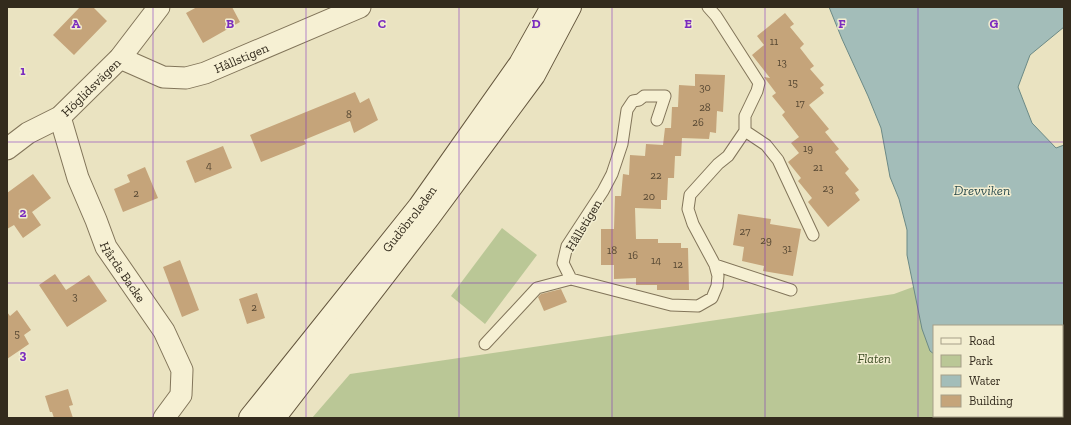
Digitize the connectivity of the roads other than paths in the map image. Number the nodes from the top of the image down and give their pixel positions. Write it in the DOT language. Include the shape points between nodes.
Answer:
graph roads {
  1 [pos="159,7"];
  2 [pos="360,7"];
  3 [pos="552,7"];
  4 [pos="570,7"];
  5 [pos="708,7"];
  6 [pos="120,58"];
  7 [pos="60,117"];
  8 [pos="657,120"];
  9 [pos="745,131"];
  10 [pos="7,148"];
  11 [pos="813,235"];
  12 [pos="715,265"];
  13 [pos="571,279"];
  14 [pos="791,290"];
  15 [pos="485,344"];
  16 [pos="164,418"];
  17 [pos="250,418"];
  18 [pos="274,418"];
  1 -- 6 [label="street, Höglidsvägen"];
  2 -- 6 [label="street, Hållstigen" via="205,73 186,78 163,77"];
  3 -- 17 [label="main road, Gudöbroleden" via="520,64 419,207"];
  4 -- 18 [label="main road, Gudöbroleden" via="534,75 429,217"];
  5 -- 9 [label="lane" via="758,83 757,91 745,116"];
  6 -- 7 [label="street, Höglidsvägen"];
  7 -- 10 [label="street, Höglidsvägen" via="28,133"];
  7 -- 16 [label="street, Hårds Backe" via="78,178 106,247 164,331 182,370 181,395"];
  8 -- 13 [label="lane, Hållstigen" via="665,96 644,96 633,102 627,110 622,144 612,174 567,246 563,262"];
  9 -- 11 [label="lane" via="766,145 778,160"];
  9 -- 12 [label="lane" via="728,156 690,195 688,209 693,224"];
  12 -- 13 [label="lane" via="717,286 712,298 698,306 671,305"];
  12 -- 14 [label="lane"];
  13 -- 15 [label="lane" via="537,288"];
}
